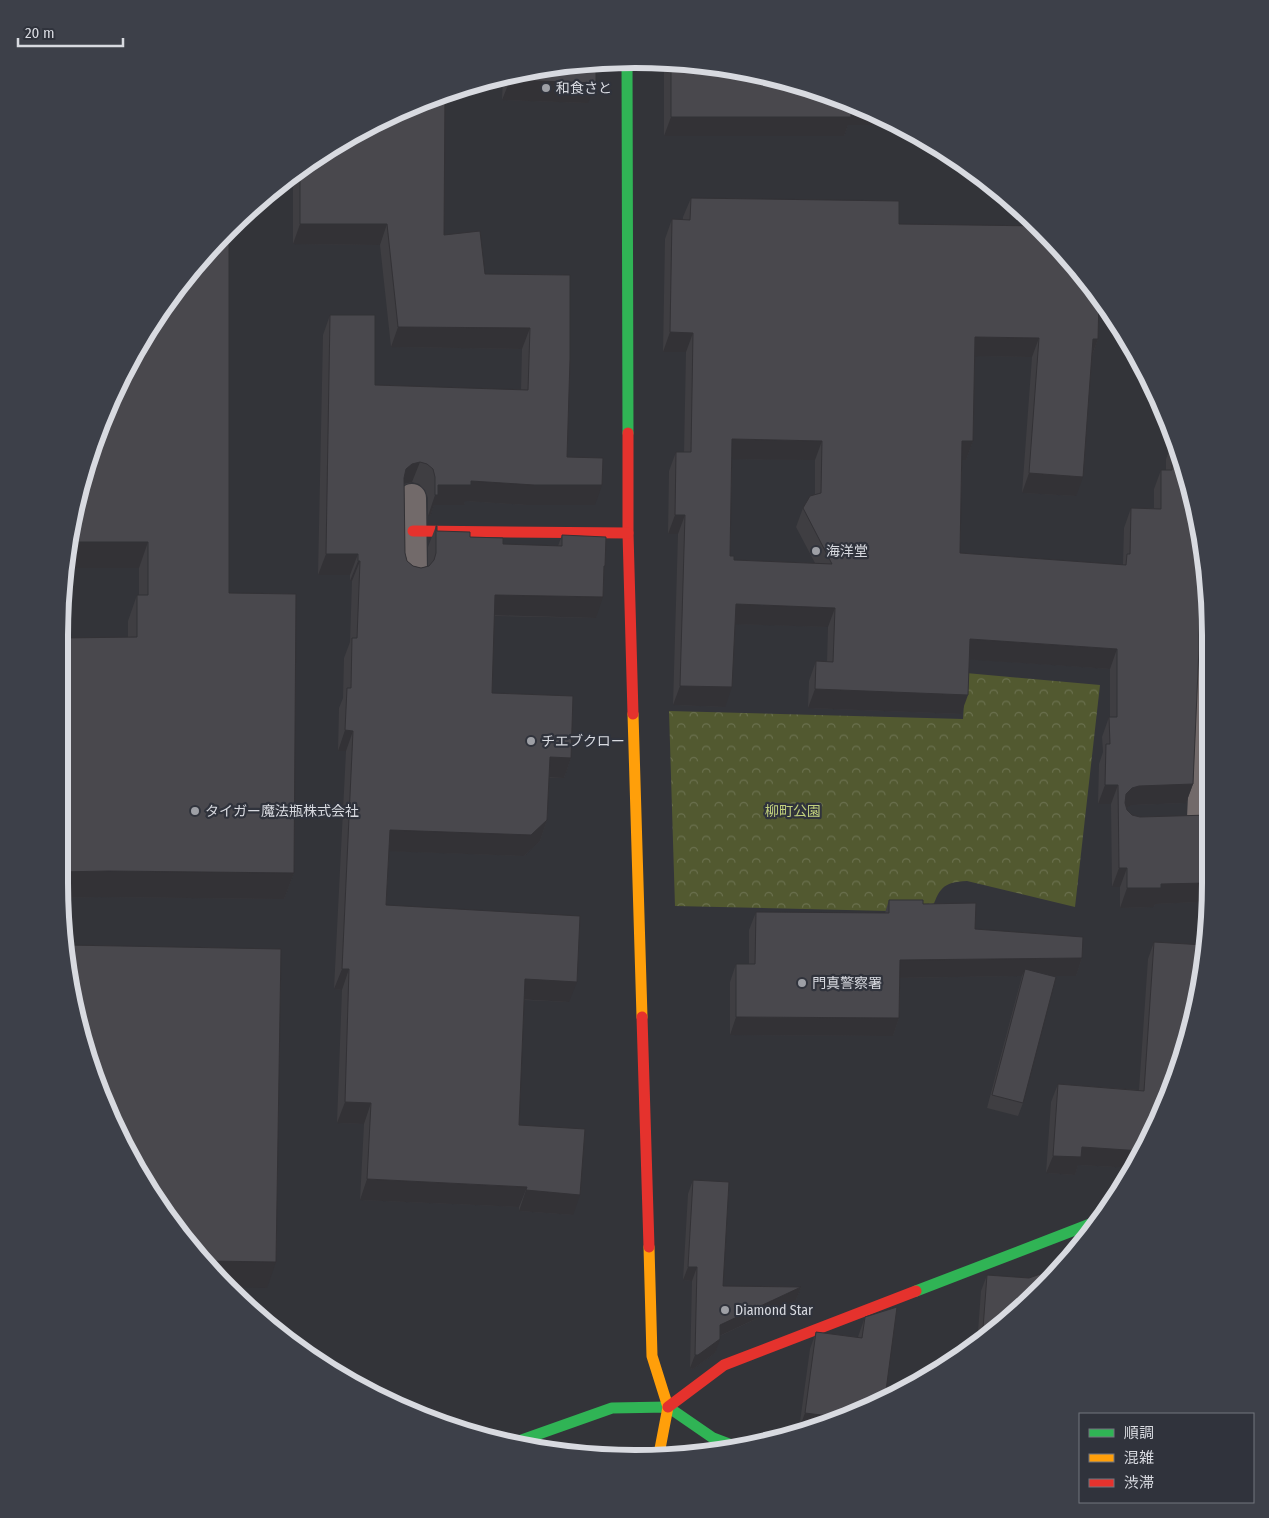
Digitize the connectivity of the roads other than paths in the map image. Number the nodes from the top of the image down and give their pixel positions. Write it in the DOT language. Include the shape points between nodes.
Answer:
graph roads {
  1 [pos="627,68"];
  2 [pos="412,498"];
  3 [pos="413,531"];
  4 [pos="628,533"];
  5 [pos="413,573"];
  6 [pos="1202,756"];
  7 [pos="1197,818"];
  8 [pos="1087,1225"];
  9 [pos="668,1407"];
  10 [pos="523,1440"];
  11 [pos="727,1443"];
  12 [pos="660,1449"];
  1 -- 4 [label="street"];
  2 -- 3 [label="street"];
  3 -- 4 [label="street"];
  3 -- 5 [label="street"];
  4 -- 9 [label="street" via="652,1356"];
  6 -- 7 [label="street"];
  8 -- 9 [label="street" via="724,1365"];
  9 -- 10 [label="street" via="612,1408"];
  9 -- 11 [label="street" via="713,1438"];
  9 -- 12 [label="street"];
}
